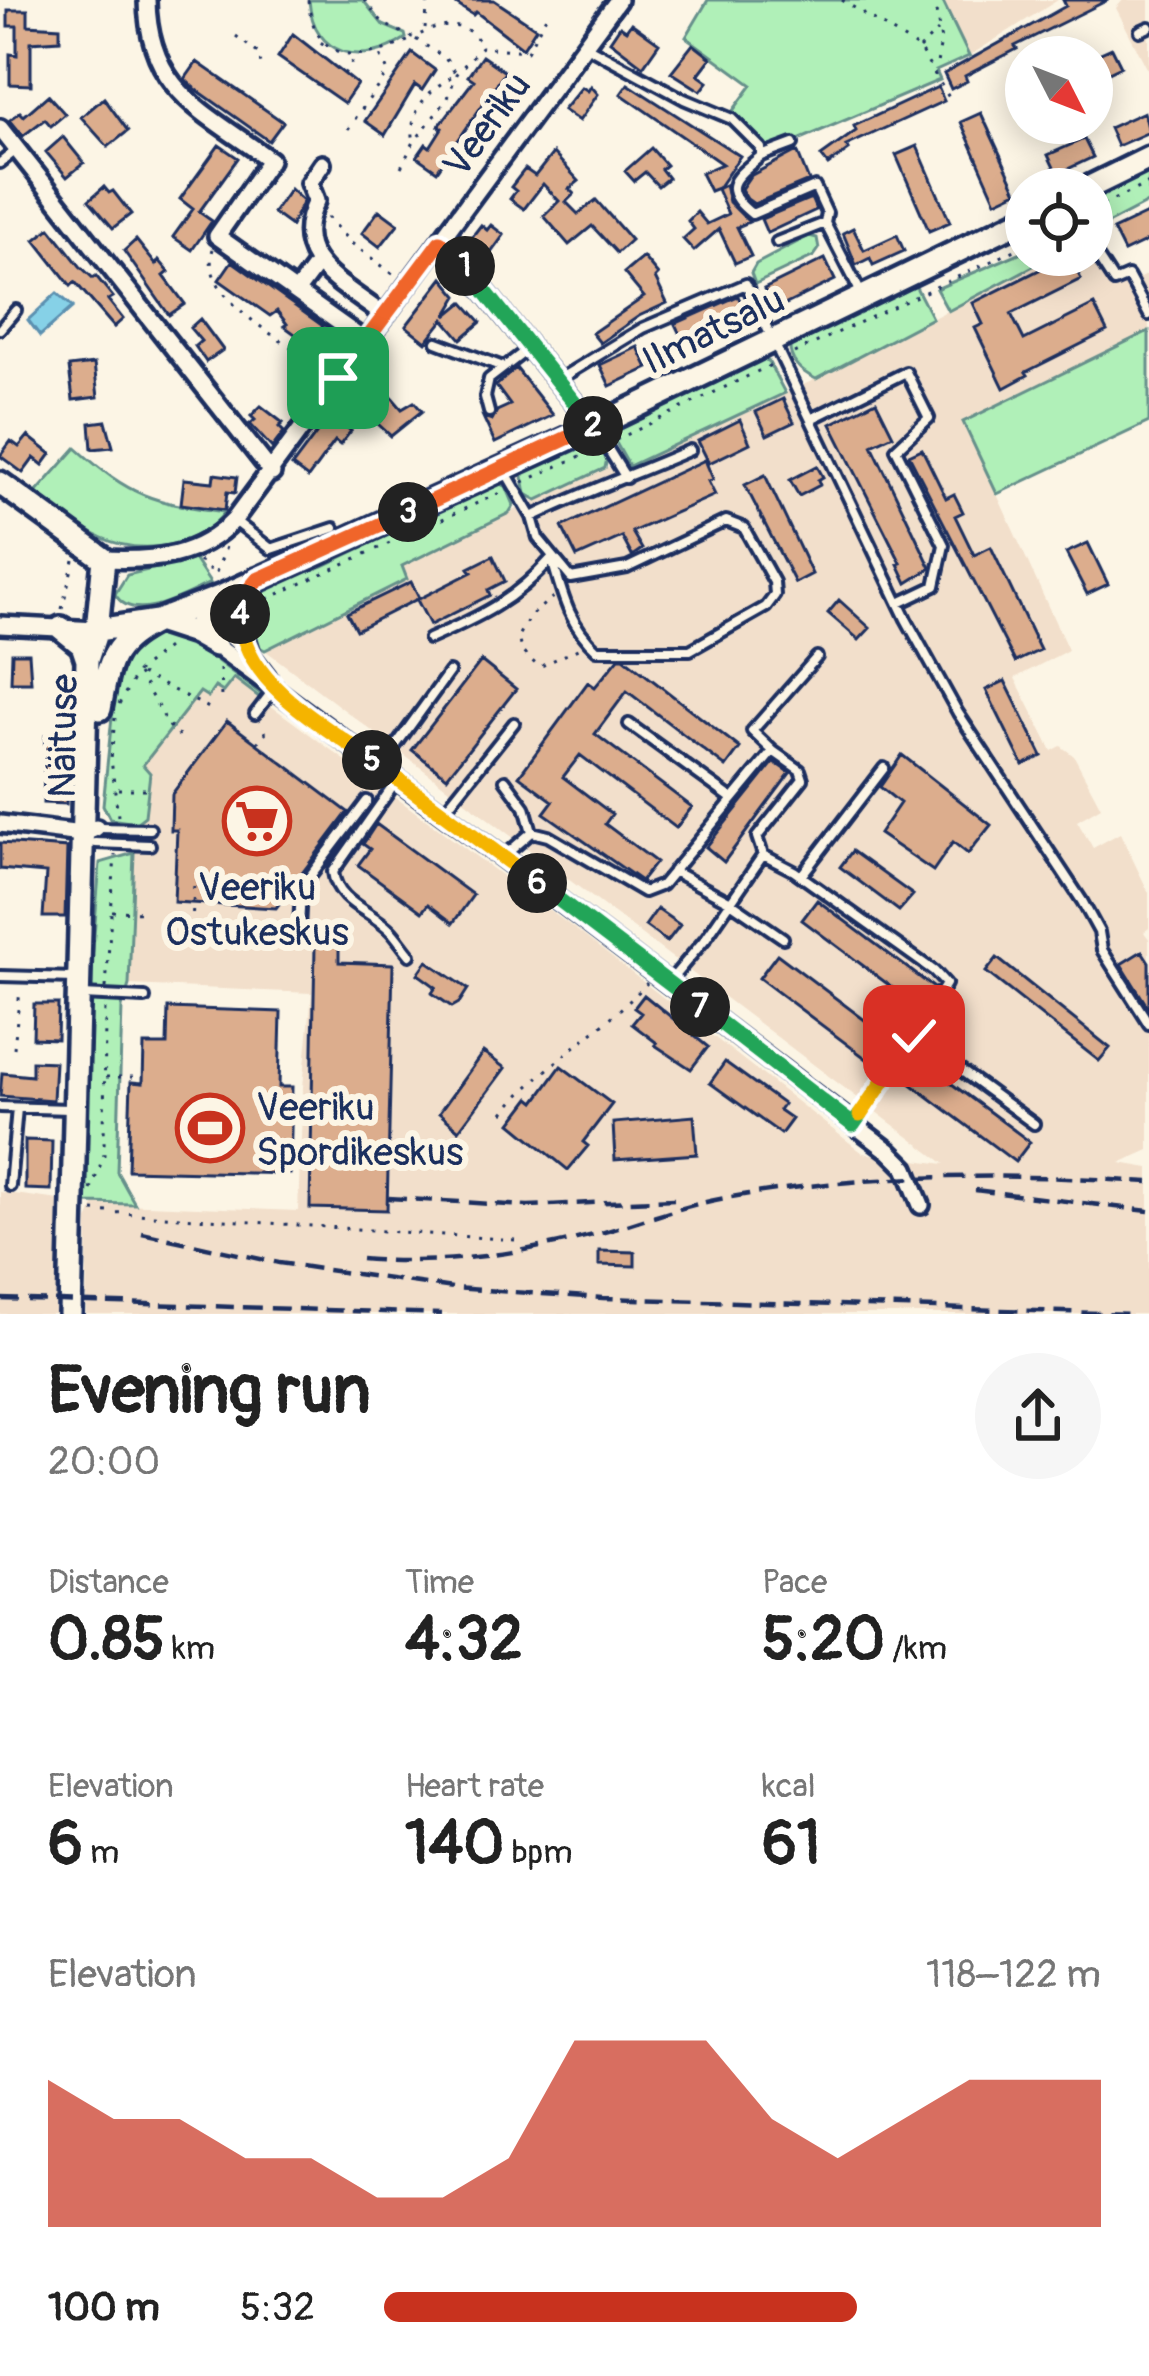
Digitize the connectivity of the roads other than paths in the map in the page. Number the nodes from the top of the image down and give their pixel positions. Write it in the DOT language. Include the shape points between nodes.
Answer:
graph roads {
  1 [pos="147,0"];
  2 [pos="618,0"];
  3 [pos="584,46"];
  4 [pos="0,128"];
  5 [pos="793,144"];
  6 [pos="16,150"];
  7 [pos="761,156"];
  8 [pos="1149,158"];
  9 [pos="0,163"];
  10 [pos="322,164"];
  11 [pos="1113,176"];
  12 [pos="825,223"];
  13 [pos="1005,228"];
  14 [pos="440,242"];
  15 [pos="776,242"];
  16 [pos="317,264"];
  17 [pos="1110,276"];
  18 [pos="296,292"];
  19 [pos="863,297"];
  20 [pos="16,310"];
  21 [pos="383,315"];
  22 [pos="1149,315"];
  23 [pos="0,329"];
  24 [pos="365,341"];
  25 [pos="437,342"];
  26 [pos="530,348"];
  27 [pos="776,350"];
  28 [pos="504,367"];
  29 [pos="556,381"];
  30 [pos="489,412"];
  31 [pos="813,418"];
  32 [pos="600,435"];
  33 [pos="690,450"];
  34 [pos="272,472"];
  35 [pos="509,477"];
  36 [pos="626,478"];
  37 [pos="0,483"];
  38 [pos="532,518"];
  39 [pos="234,520"];
  40 [pos="334,528"];
  41 [pos="552,559"];
  42 [pos="104,560"];
  43 [pos="262,590"];
  44 [pos="899,603"];
  45 [pos="199,606"];
  46 [pos="61,619"];
  47 [pos="158,621"];
  48 [pos="0,626"];
  49 [pos="97,630"];
  50 [pos="429,639"];
  51 [pos="247,651"];
  52 [pos="217,653"];
  53 [pos="817,656"];
  54 [pos="87,660"];
  55 [pos="449,672"];
  56 [pos="275,688"];
  57 [pos="100,709"];
  58 [pos="255,714"];
  59 [pos="514,723"];
  60 [pos="629,724"];
  61 [pos="772,751"];
  62 [pos="381,766"];
  63 [pos="884,768"];
  64 [pos="398,779"];
  65 [pos="505,780"];
  66 [pos="731,799"];
  67 [pos="367,800"];
  68 [pos="443,813"];
  69 [pos="0,824"];
  70 [pos="150,829"];
  71 [pos="532,832"];
  72 [pos="98,833"];
  73 [pos="150,845"];
  74 [pos="763,856"];
  75 [pos="502,857"];
  76 [pos="673,872"];
  77 [pos="801,876"];
  78 [pos="729,901"];
  79 [pos="299,929"];
  80 [pos="783,938"];
  81 [pos="410,955"];
  82 [pos="0,976"];
  83 [pos="663,978"];
  84 [pos="81,987"];
  85 [pos="145,998"];
  86 [pos="1149,1024"];
  87 [pos="914,1036"];
  88 [pos="0,1107"];
  89 [pos="17,1108"];
  90 [pos="78,1108"];
  91 [pos="1034,1124"];
  92 [pos="853,1125"];
  93 [pos="10,1186"];
  94 [pos="921,1205"];
  95 [pos="70,1314"];
  1 -- 18 [label="street" via="153,52 174,88 270,160 217,236"];
  2 -- 3 [label="street, Veeriku"];
  3 -- 7 [label="lane" via="732,119"];
  3 -- 14 [label="street, Veeriku"];
  4 -- 6 [label="street"];
  5 -- 7 [label="lane"];
  6 -- 9 [label="lane"];
  6 -- 34 [label="street"];
  7 -- 12 [label="lane" via="732,185 744,209 752,214 815,187"];
  8 -- 11 [label="street"];
  10 -- 16 [label="street" via="309,183 316,201 305,222"];
  12 -- 15 [label="lane"];
  12 -- 19 [label="lane"];
  13 -- 19 [label="street, Ilmatsalu"];
  14 -- 21 [label="street, Veeriku"];
  14 -- 26 [label="street"];
  16 -- 18 [label="street"];
  16 -- 21 [label="street"];
  17 -- 22 [label="lane" via="1128,276"];
  18 -- 24 [label="street"];
  19 -- 27 [label="street, Ilmatsalu"];
  20 -- 23 [label="lane"];
  21 -- 24 [label="street, Veeriku"];
  24 -- 34 [label="street, Veeriku"];
  25 -- 28 [label="lane"];
  26 -- 28 [label="lane"];
  26 -- 29 [label="street"];
  27 -- 29 [label="lane" via="746,284 643,328"];
  27 -- 31 [label="lane"];
  27 -- 32 [label="street, Ilmatsalu"];
  28 -- 30 [label="lane" via="489,379"];
  29 -- 32 [label="street"];
  31 -- 44 [label="lane"];
  31 -- 44 [label="lane" via="906,372 929,418 896,449 944,545 935,586"];
  32 -- 35 [label="street, Ilmatsalu"];
  32 -- 36 [label="lane"];
  33 -- 36 [label="lane"];
  34 -- 39 [label="street, Veeriku"];
  35 -- 38 [label="lane"];
  35 -- 43 [label="street, Ilmatsalu"];
  36 -- 38 [label="lane"];
  37 -- 42 [label="street"];
  38 -- 41 [label="lane"];
  39 -- 40 [label="lane" via="271,549"];
  39 -- 42 [label="street, Veeriku" via="188,553"];
  41 -- 41 [label="lane" via="571,578 627,568 726,521 744,528 775,595 689,650 597,650 580,634"];
  41 -- 50 [label="lane" via="525,589"];
  42 -- 49 [label="street"];
  43 -- 45 [label="street, Ilmatsalu"];
  43 -- 51 [label="street" via="242,598"];
  44 -- 86 [label="lane"];
  45 -- 47 [label="street, Ilmatsalu"];
  45 -- 51 [label="street"];
  45 -- 52 [label="street" via="197,620"];
  46 -- 48 [label="street"];
  46 -- 49 [label="street"];
  46 -- 54 [label="street"];
  47 -- 49 [label="street, Ilmatsalu"];
  47 -- 52 [label="street"];
  47 -- 57 [label="street" via="120,643"];
  49 -- 54 [label="street, Näituse"];
  49 -- 57 [label="street, Näituse"];
  51 -- 56 [label="street"];
  52 -- 56 [label="street"];
  53 -- 61 [label="lane" via="752,731"];
  54 -- 72 [label="street, Näituse"];
  55 -- 62 [label="lane"];
  56 -- 58 [label="lane"];
  56 -- 62 [label="street"];
  57 -- 72 [label="street, Näituse"];
  59 -- 68 [label="lane"];
  60 -- 66 [label="lane"];
  61 -- 66 [label="lane"];
  61 -- 74 [label="lane" via="803,779 757,837"];
  62 -- 64 [label="street"];
  63 -- 77 [label="lane"];
  64 -- 68 [label="street"];
  64 -- 81 [label="lane" via="333,872 346,898"];
  65 -- 71 [label="lane"];
  66 -- 76 [label="lane"];
  67 -- 79 [label="lane" via="302,888"];
  68 -- 75 [label="street"];
  69 -- 72 [label="street"];
  70 -- 72 [label="lane"];
  71 -- 75 [label="lane"];
  71 -- 76 [label="lane" via="644,892"];
  72 -- 73 [label="lane"];
  72 -- 84 [label="street, Näituse"];
  74 -- 77 [label="lane"];
  74 -- 78 [label="lane"];
  75 -- 83 [label="street"];
  76 -- 78 [label="lane"];
  77 -- 87 [label="lane" via="946,984"];
  78 -- 80 [label="lane"];
  78 -- 83 [label="lane" via="706,938"];
  82 -- 84 [label="lane"];
  83 -- 92 [label="street"];
  84 -- 85 [label="lane"];
  84 -- 90 [label="street, Näituse"];
  87 -- 91 [label="lane"];
  87 -- 92 [label="lane"];
  88 -- 89 [label="lane"];
  89 -- 90 [label="lane"];
  89 -- 93 [label="lane"];
  90 -- 95 [label="street, Näituse"];
  92 -- 94 [label="street" via="906,1168"];
}
